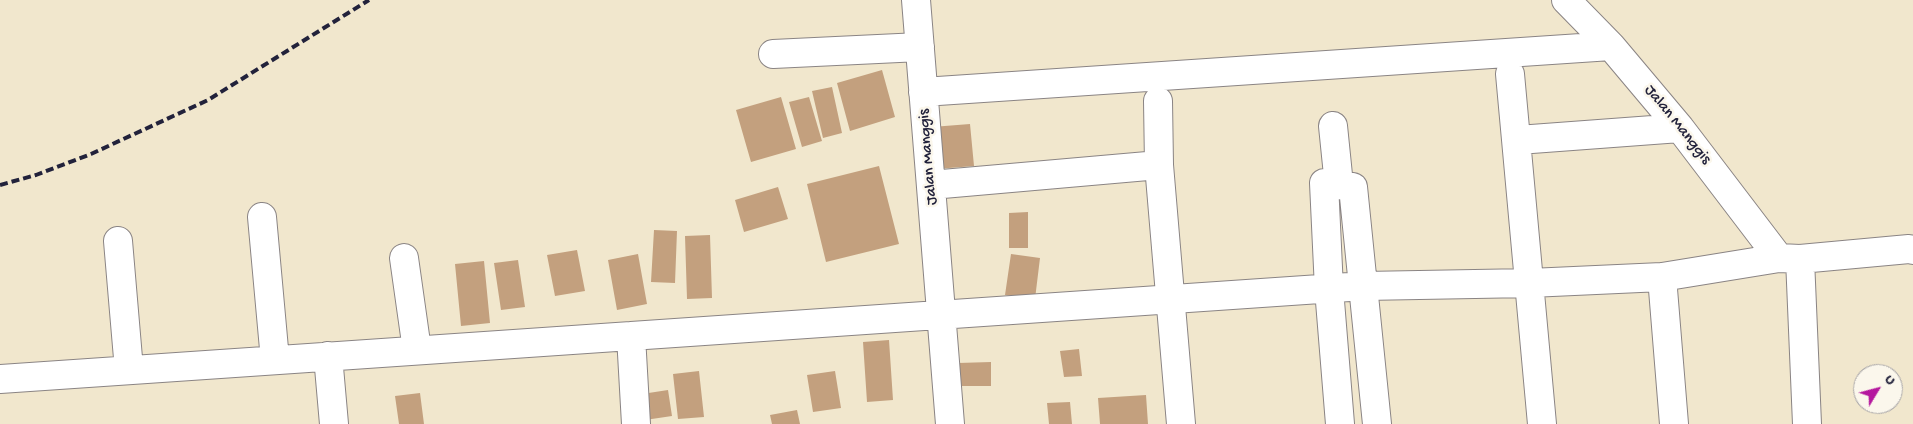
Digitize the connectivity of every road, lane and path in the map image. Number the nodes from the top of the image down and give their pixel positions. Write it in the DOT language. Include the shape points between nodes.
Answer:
graph roads {
  1 [pos="916,0"];
  2 [pos="1566,0"];
  3 [pos="1611,46"];
  4 [pos="920,47"];
  5 [pos="773,54"];
  6 [pos="1510,74"];
  7 [pos="923,92"];
  8 [pos="1158,101"];
  9 [pos="1332,126"];
  10 [pos="1680,128"];
  11 [pos="1518,140"];
  12 [pos="1159,165"];
  13 [pos="931,185"];
  14 [pos="1339,185"];
  15 [pos="262,217"];
  16 [pos="118,240"];
  17 [pos="1913,250"];
  18 [pos="404,258"];
  19 [pos="1790,258"];
  20 [pos="1662,277"];
  21 [pos="1530,284"];
  22 [pos="1364,286"];
  23 [pos="1329,288"];
  24 [pos="1170,299"];
  25 [pos="942,315"];
  26 [pos="630,336"];
  27 [pos="417,350"];
  28 [pos="328,356"];
  29 [pos="274,360"];
  30 [pos="130,370"];
  31 [pos="0,379"];
  32 [pos="334,424"];
  33 [pos="636,424"];
  34 [pos="950,424"];
  35 [pos="1181,424"];
  36 [pos="1340,424"];
  37 [pos="1377,424"];
  38 [pos="1542,424"];
  39 [pos="1674,424"];
  40 [pos="1807,424"];
  1 -- 4 [label="street, Jalan Manggis"];
  2 -- 3 [label="street, Jalan Manggis"];
  3 -- 7 [label="street"];
  3 -- 10 [label="street, Jalan Manggis"];
  4 -- 5 [label="street"];
  4 -- 7 [label="street, Jalan Manggis"];
  6 -- 11 [label="street"];
  7 -- 13 [label="street, Jalan Manggis"];
  8 -- 12 [label="street"];
  9 -- 14 [label="street"];
  10 -- 11 [label="street"];
  10 -- 19 [label="street, Jalan Manggis"];
  11 -- 21 [label="street"];
  12 -- 13 [label="street"];
  12 -- 24 [label="street"];
  13 -- 25 [label="street, Jalan Manggis"];
  14 -- 22 [label="street"];
  14 -- 23 [label="street"];
  15 -- 29 [label="street"];
  16 -- 30 [label="street"];
  17 -- 19 [label="street"];
  18 -- 27 [label="street"];
  19 -- 20 [label="street"];
  19 -- 40 [label="street"];
  20 -- 21 [label="street"];
  20 -- 39 [label="street"];
  21 -- 22 [label="street"];
  21 -- 38 [label="street"];
  22 -- 23 [label="street"];
  22 -- 37 [label="street"];
  23 -- 24 [label="street"];
  23 -- 36 [label="street"];
  24 -- 25 [label="street"];
  24 -- 35 [label="street"];
  25 -- 26 [label="street"];
  25 -- 34 [label="street, Jalan Manggis"];
  26 -- 27 [label="street"];
  26 -- 33 [label="street"];
  27 -- 28 [label="street"];
  28 -- 29 [label="street"];
  28 -- 32 [label="street"];
  29 -- 30 [label="street"];
  30 -- 31 [label="street"];
}
